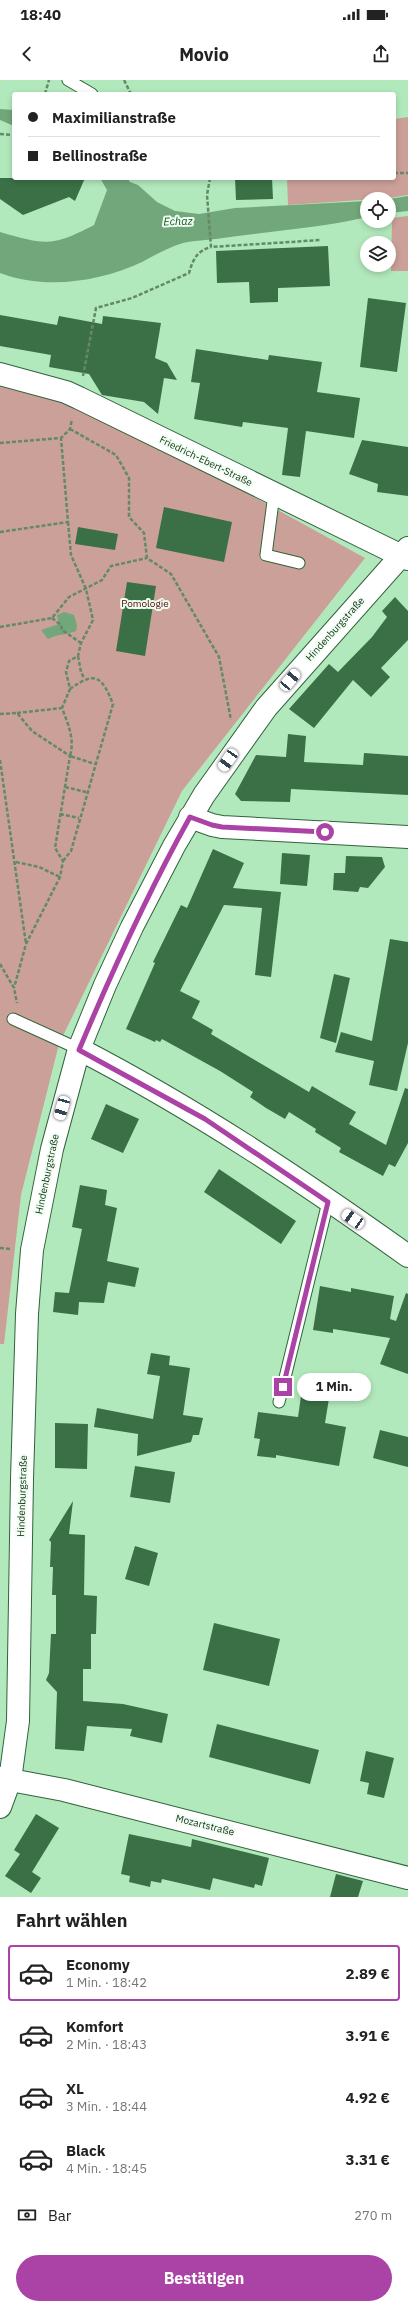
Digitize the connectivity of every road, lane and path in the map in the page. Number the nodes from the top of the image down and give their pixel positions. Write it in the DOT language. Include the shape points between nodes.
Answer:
graph roads {
  1 [pos="49,80"];
  2 [pos="68,80"];
  3 [pos="124,80"];
  4 [pos="46,92"];
  5 [pos="89,92"];
  6 [pos="130,92"];
  7 [pos="0,134"];
  8 [pos="12,135"];
  9 [pos="396,173"];
  10 [pos="408,173"];
  11 [pos="210,180"];
  12 [pos="321,240"];
  13 [pos="211,247"];
  14 [pos="83,372"];
  15 [pos="0,374"];
  16 [pos="79,398"];
  17 [pos="70,429"];
  18 [pos="61,438"];
  19 [pos="0,443"];
  20 [pos="274,494"];
  21 [pos="68,522"];
  22 [pos="0,532"];
  23 [pos="406,554"];
  24 [pos="147,558"];
  25 [pos="299,562"];
  26 [pos="86,589"];
  27 [pos="52,618"];
  28 [pos="0,627"];
  29 [pos="81,643"];
  30 [pos="78,656"];
  31 [pos="84,678"];
  32 [pos="70,689"];
  33 [pos="62,708"];
  34 [pos="17,713"];
  35 [pos="0,714"];
  36 [pos="236,748"];
  37 [pos="70,756"];
  38 [pos="0,760"];
  39 [pos="95,764"];
  40 [pos="65,787"];
  41 [pos="86,792"];
  42 [pos="60,814"];
  43 [pos="190,817"];
  44 [pos="79,818"];
  45 [pos="408,837"];
  46 [pos="62,861"];
  47 [pos="15,862"];
  48 [pos="60,878"];
  49 [pos="26,944"];
  50 [pos="0,964"];
  51 [pos="13,1020"];
  52 [pos="79,1050"];
  53 [pos="328,1202"];
  54 [pos="405,1247"];
  55 [pos="279,1402"];
  56 [pos="5,1779"];
  57 [pos="0,1807"];
  58 [pos="408,1878"];
  1 -- 4 [label="path"];
  2 -- 5 [label="lane"];
  3 -- 6 [label="path"];
  7 -- 8 [label="path"];
  9 -- 10 [label="path"];
  11 -- 13 [label="path" via="207,195"];
  12 -- 13 [label="path"];
  13 -- 14 [label="path" via="199,252 192,261 189,273 132,298 96,308"];
  15 -- 16 [label="street, Friedrich-Ebert-Straße"];
  16 -- 17 [label="path"];
  16 -- 20 [label="street, Friedrich-Ebert-Straße"];
  17 -- 18 [label="path"];
  17 -- 24 [label="path" via="116,455 129,478 129,517 144,533"];
  18 -- 19 [label="path"];
  18 -- 21 [label="path"];
  20 -- 23 [label="street, Friedrich-Ebert-Straße"];
  20 -- 25 [label="lane" via="266,556"];
  21 -- 22 [label="path"];
  21 -- 26 [label="path" via="71,556"];
  23 -- 36 [label="street, Hindenburgstraße" via="298,670"];
  24 -- 26 [label="path" via="111,566 102,580"];
  24 -- 36 [label="path" via="171,574 219,657"];
  26 -- 27 [label="path" via="69,597"];
  26 -- 29 [label="path" via="93,620"];
  27 -- 28 [label="path"];
  27 -- 29 [label="path" via="62,630"];
  29 -- 30 [label="path"];
  30 -- 31 [label="path"];
  30 -- 32 [label="path" via="69,661 66,672"];
  31 -- 32 [label="path"];
  31 -- 39 [label="path" via="95,678 104,684 112,704"];
  32 -- 33 [label="path"];
  33 -- 34 [label="path"];
  33 -- 37 [label="path" via="70,727"];
  34 -- 35 [label="path"];
  34 -- 37 [label="path" via="32,731"];
  36 -- 43 [label="street, Hindenburgstraße"];
  37 -- 39 [label="path"];
  37 -- 40 [label="path"];
  38 -- 47 [label="path"];
  39 -- 41 [label="path"];
  40 -- 41 [label="path"];
  40 -- 42 [label="path"];
  41 -- 44 [label="path"];
  42 -- 44 [label="path"];
  42 -- 46 [label="path" via="55,848"];
  43 -- 45 [label="street" via="222,827"];
  43 -- 52 [label="street, Hindenburgstraße" via="132,927"];
  44 -- 46 [label="path" via="71,851"];
  46 -- 48 [label="path"];
  47 -- 48 [label="path" via="39,867"];
  47 -- 49 [label="path"];
  48 -- 49 [label="path"];
  49 -- 50 [label="path" via="14,988"];
  51 -- 52 [label="lane"];
  52 -- 53 [label="street" via="205,1119"];
  52 -- 56 [label="street, Hindenburgstraße" via="52,1149 32,1250 27,1314 22,1479 18,1721"];
  53 -- 54 [label="street"];
  53 -- 55 [label="lane"];
  56 -- 57 [label="street, Hindenburgstraße"];
  56 -- 58 [label="street, Mozartstraße" via="64,1790"];
}
